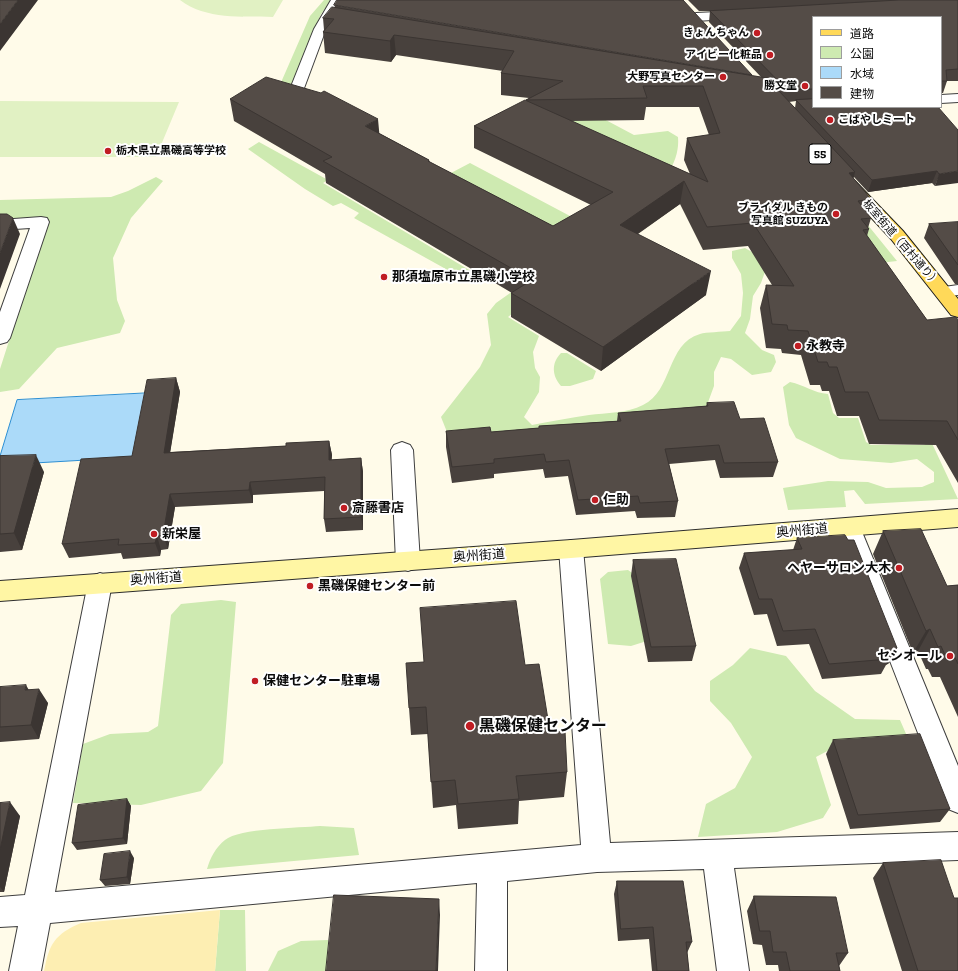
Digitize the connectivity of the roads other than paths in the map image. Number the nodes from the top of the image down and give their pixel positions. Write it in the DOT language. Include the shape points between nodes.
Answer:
graph roads {
  1 [pos="337,0"];
  2 [pos="751,14"];
  3 [pos="696,18"];
  4 [pos="325,20"];
  5 [pos="341,22"];
  6 [pos="942,98"];
  7 [pos="958,98"];
  8 [pos="293,99"];
  9 [pos="837,172"];
  10 [pos="0,225"];
  11 [pos="950,291"];
  12 [pos="958,310"];
  13 [pos="0,338"];
  14 [pos="402,450"];
  15 [pos="958,518"];
  16 [pos="849,527"];
  17 [pos="572,549"];
  18 [pos="408,562"];
  19 [pos="100,583"];
  20 [pos="0,591"];
  21 [pos="958,800"];
  22 [pos="958,846"];
  23 [pos="717,855"];
  24 [pos="597,858"];
  25 [pos="492,869"];
  26 [pos="38,909"];
  27 [pos="0,912"];
  28 [pos="25,971"];
  29 [pos="491,971"];
  30 [pos="733,971"];
  1 -- 4 [label="street"];
  2 -- 3 [label="street"];
  4 -- 5 [label="street"];
  4 -- 8 [label="street" via="308,56"];
  6 -- 7 [label="street"];
  9 -- 11 [label="main road, 板室街道（百村通り） / 55"];
  10 -- 13 [label="street" via="41,222"];
  11 -- 12 [label="main road, 板室街道（百村通り） / 55"];
  14 -- 18 [label="street"];
  15 -- 16 [label="main road, 奥州街道"];
  16 -- 17 [label="main road, 奥州街道"];
  16 -- 21 [label="street"];
  17 -- 18 [label="main road, 奥州街道"];
  17 -- 24 [label="street"];
  18 -- 19 [label="main road, 奥州街道"];
  19 -- 20 [label="main road, 奥州街道"];
  19 -- 26 [label="street"];
  22 -- 23 [label="street"];
  23 -- 24 [label="street"];
  23 -- 30 [label="street"];
  24 -- 25 [label="street"];
  25 -- 26 [label="street"];
  25 -- 29 [label="street"];
  26 -- 27 [label="street"];
  26 -- 28 [label="street"];
}
